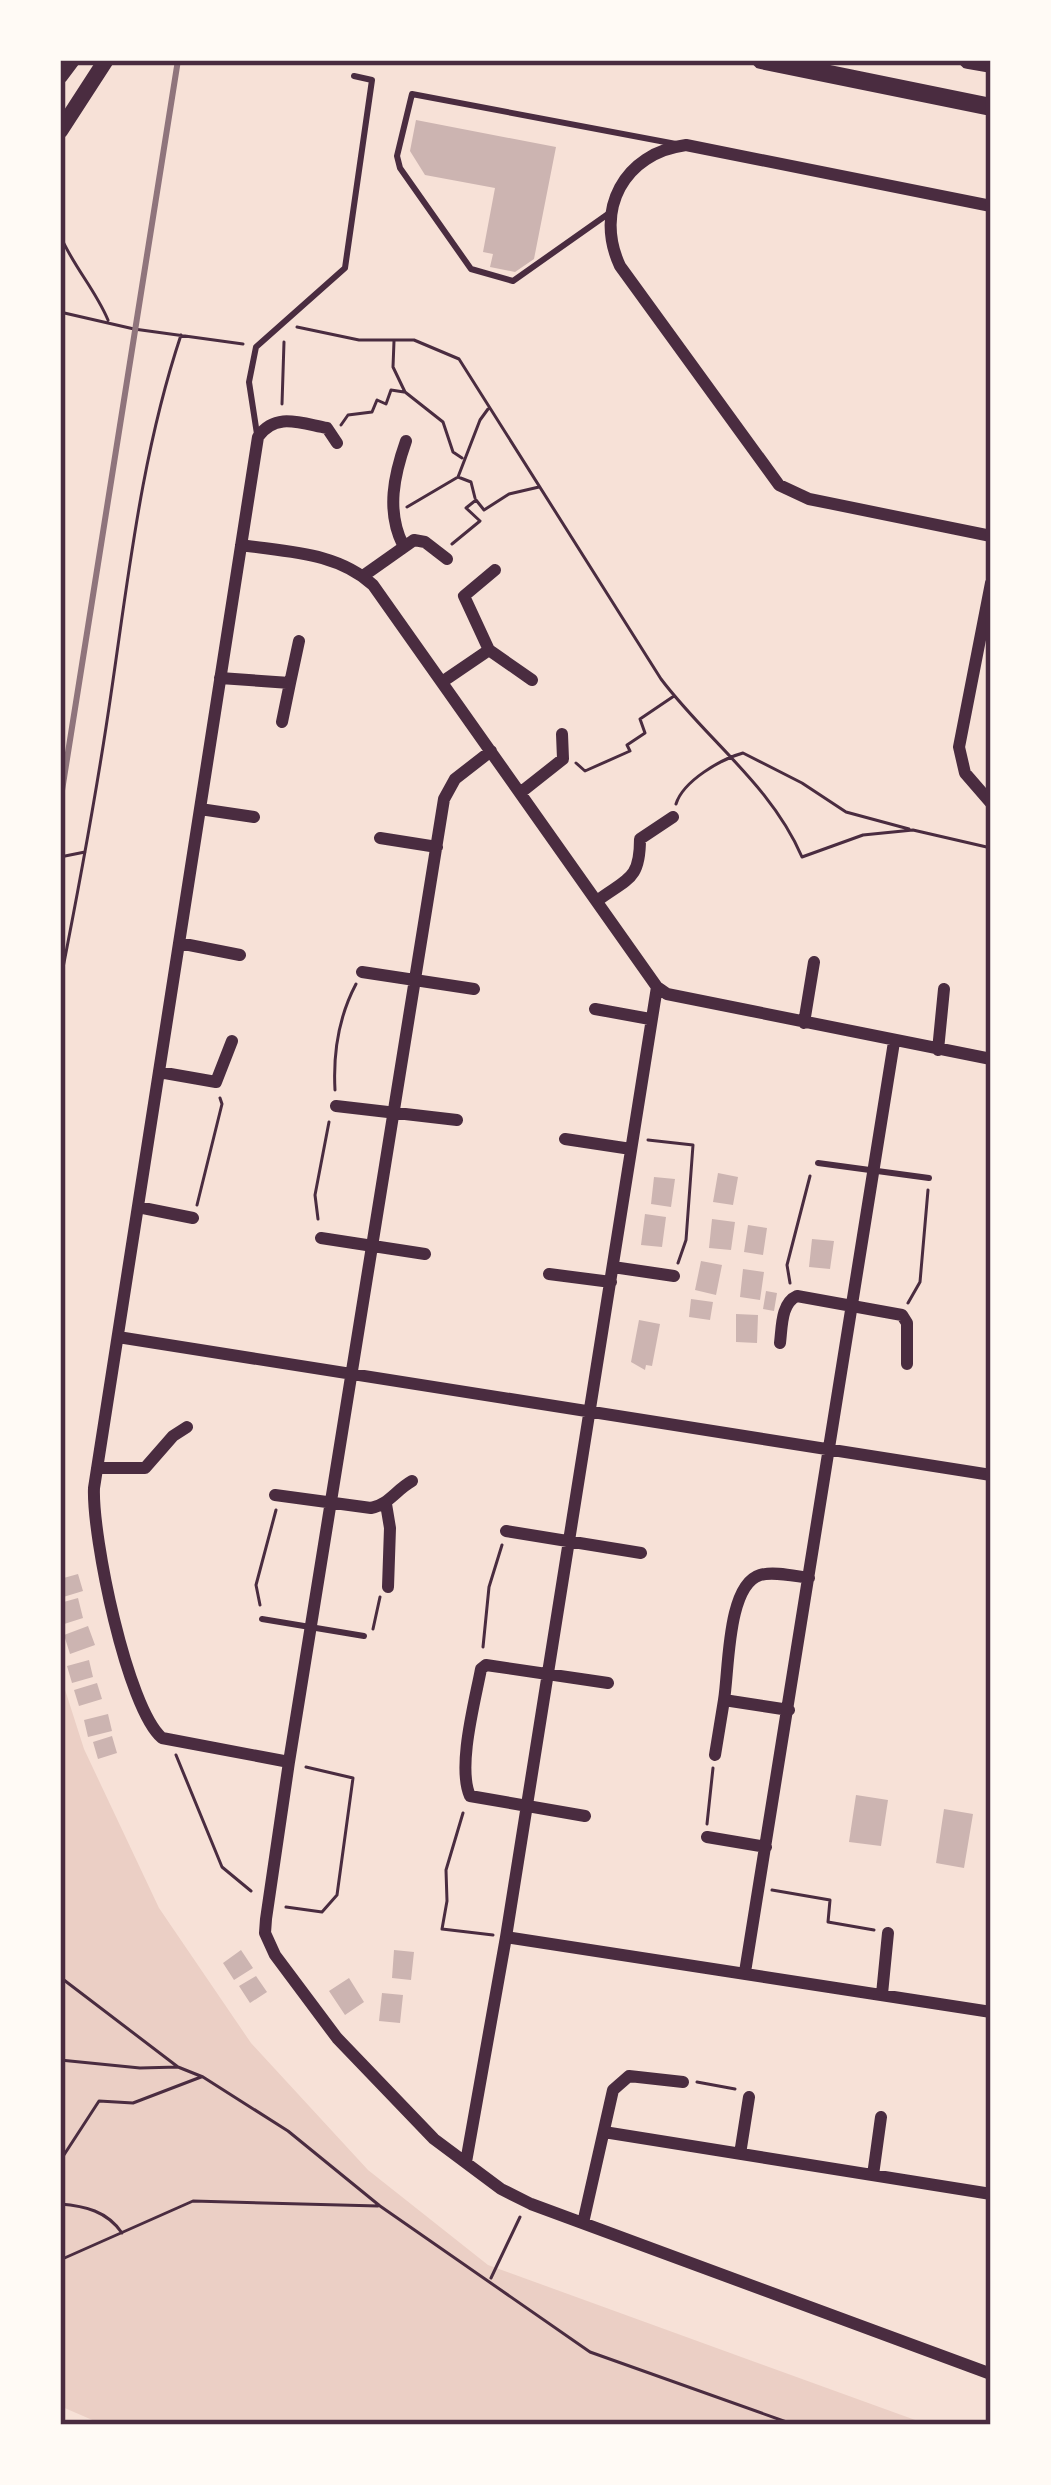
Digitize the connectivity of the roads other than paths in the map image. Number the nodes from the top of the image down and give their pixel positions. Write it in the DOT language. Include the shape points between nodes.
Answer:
graph roads {
  1 [pos="72,60"];
  2 [pos="106,60"];
  3 [pos="761,60"];
  4 [pos="968,60"];
  5 [pos="991,64"];
  6 [pos="60,76"];
  7 [pos="354,76"];
  8 [pos="991,106"];
  9 [pos="60,131"];
  10 [pos="686,146"];
  11 [pos="991,206"];
  12 [pos="610,212"];
  13 [pos="258,437"];
  14 [pos="336,439"];
  15 [pos="406,441"];
  16 [pos="991,536"];
  17 [pos="241,544"];
  18 [pos="403,545"];
  19 [pos="447,559"];
  20 [pos="495,570"];
  21 [pos="363,576"];
  22 [pos="991,583"];
  23 [pos="299,641"];
  24 [pos="489,650"];
  25 [pos="220,678"];
  26 [pos="532,680"];
  27 [pos="442,682"];
  28 [pos="290,683"];
  29 [pos="282,722"];
  30 [pos="562,734"];
  31 [pos="491,752"];
  32 [pos="520,793"];
  33 [pos="991,803"];
  34 [pos="200,808"];
  35 [pos="254,818"];
  36 [pos="673,818"];
  37 [pos="380,838"];
  38 [pos="437,847"];
  39 [pos="596,901"];
  40 [pos="179,943"];
  41 [pos="240,956"];
  42 [pos="814,962"];
  43 [pos="362,972"];
  44 [pos="416,979"];
  45 [pos="656,986"];
  46 [pos="473,988"];
  47 [pos="944,988"];
  48 [pos="595,1009"];
  49 [pos="650,1018"];
  50 [pos="804,1023"];
  51 [pos="232,1041"];
  52 [pos="894,1042"];
  53 [pos="938,1050"];
  54 [pos="991,1059"];
  55 [pos="159,1072"];
  56 [pos="336,1106"];
  57 [pos="395,1113"];
  58 [pos="457,1120"];
  59 [pos="565,1139"];
  60 [pos="632,1143"];
  61 [pos="818,1162"];
  62 [pos="873,1170"];
  63 [pos="929,1178"];
  64 [pos="138,1207"];
  65 [pos="194,1218"];
  66 [pos="321,1238"];
  67 [pos="374,1248"];
  68 [pos="425,1254"];
  69 [pos="549,1274"];
  70 [pos="612,1274"];
  71 [pos="674,1276"];
  72 [pos="850,1307"];
  73 [pos="118,1336"];
  74 [pos="780,1343"];
  75 [pos="907,1364"];
  76 [pos="354,1374"];
  77 [pos="588,1411"];
  78 [pos="187,1427"];
  79 [pos="828,1449"];
  80 [pos="97,1468"];
  81 [pos="991,1474"];
  82 [pos="412,1481"];
  83 [pos="275,1495"];
  84 [pos="333,1501"];
  85 [pos="386,1504"];
  86 [pos="506,1531"];
  87 [pos="567,1541"];
  88 [pos="641,1553"];
  89 [pos="808,1578"];
  90 [pos="388,1587"];
  91 [pos="262,1619"];
  92 [pos="310,1628"];
  93 [pos="364,1636"];
  94 [pos="547,1672"];
  95 [pos="608,1683"];
  96 [pos="724,1700"];
  97 [pos="790,1710"];
  98 [pos="715,1755"];
  99 [pos="289,1762"];
  100 [pos="526,1807"];
  101 [pos="585,1816"];
  102 [pos="707,1838"];
  103 [pos="766,1847"];
  104 [pos="888,1933"];
  105 [pos="506,1937"];
  106 [pos="745,1972"];
  107 [pos="882,1994"];
  108 [pos="991,2012"];
  109 [pos="683,2082"];
  110 [pos="749,2097"];
  111 [pos="881,2117"];
  112 [pos="604,2132"];
  113 [pos="740,2153"];
  114 [pos="466,2162"];
  115 [pos="873,2175"];
  116 [pos="991,2194"];
  117 [pos="583,2223"];
  118 [pos="991,2374"];
  1 -- 6 [label="main road"];
  2 -- 9 [label="main road"];
  3 -- 8 [label="highway"];
  4 -- 5 [label="highway"];
  7 -- 13 [label="lane" via="372,80 345,268 256,346 249,382"];
  10 -- 11 [label="street"];
  10 -- 12 [label="street" via="636,166"];
  10 -- 12 [label="lane" via="412,94 400,168 471,269 513,281"];
  12 -- 16 [label="street" via="620,266 779,485 809,499"];
  13 -- 14 [label="street" via="281,419 326,428"];
  13 -- 17 [label="street"];
  15 -- 18 [label="street" via="394,480"];
  17 -- 21 [label="street" via="327,558"];
  17 -- 25 [label="street"];
  18 -- 19 [label="street" via="432,546"];
  18 -- 21 [label="street"];
  20 -- 24 [label="street" via="464,596"];
  21 -- 27 [label="street"];
  22 -- 33 [label="street" via="959,747 965,773"];
  23 -- 28 [label="street"];
  24 -- 26 [label="street"];
  24 -- 27 [label="street"];
  25 -- 28 [label="street"];
  25 -- 34 [label="street"];
  27 -- 31 [label="street"];
  28 -- 29 [label="street"];
  30 -- 32 [label="street" via="565,755"];
  31 -- 32 [label="street"];
  31 -- 38 [label="street" via="450,784"];
  32 -- 39 [label="street"];
  34 -- 35 [label="street"];
  34 -- 40 [label="street"];
  36 -- 39 [label="street" via="640,839 641,865"];
  37 -- 38 [label="street"];
  38 -- 44 [label="street"];
  39 -- 45 [label="street"];
  40 -- 41 [label="street"];
  40 -- 55 [label="street"];
  42 -- 50 [label="street"];
  43 -- 44 [label="street"];
  44 -- 46 [label="street"];
  44 -- 57 [label="street"];
  45 -- 49 [label="street"];
  45 -- 50 [label="street" via="683,999"];
  47 -- 53 [label="street"];
  48 -- 49 [label="street"];
  49 -- 60 [label="street"];
  50 -- 52 [label="street"];
  51 -- 55 [label="street" via="214,1083"];
  52 -- 53 [label="street"];
  52 -- 62 [label="street"];
  53 -- 54 [label="street"];
  55 -- 64 [label="street"];
  56 -- 57 [label="street"];
  57 -- 58 [label="street"];
  57 -- 67 [label="street"];
  59 -- 60 [label="street"];
  60 -- 70 [label="street"];
  61 -- 62 [label="lane"];
  62 -- 63 [label="lane"];
  62 -- 72 [label="street"];
  64 -- 65 [label="street"];
  64 -- 73 [label="street"];
  66 -- 67 [label="street"];
  67 -- 68 [label="street"];
  67 -- 76 [label="street"];
  69 -- 70 [label="street"];
  70 -- 71 [label="street"];
  70 -- 77 [label="street"];
  72 -- 74 [label="street" via="792,1297"];
  72 -- 75 [label="street" via="902,1315"];
  72 -- 79 [label="street"];
  73 -- 76 [label="street"];
  73 -- 80 [label="street"];
  76 -- 77 [label="street"];
  76 -- 84 [label="street"];
  77 -- 79 [label="street"];
  77 -- 87 [label="street"];
  78 -- 80 [label="street" via="145,1468"];
  79 -- 81 [label="street"];
  79 -- 89 [label="street"];
  80 -- 99 [label="street" via="98,1550 149,1725 171,1742"];
  82 -- 85 [label="street"];
  83 -- 84 [label="street"];
  84 -- 85 [label="street"];
  84 -- 92 [label="street"];
  85 -- 90 [label="street"];
  86 -- 87 [label="street"];
  87 -- 88 [label="street"];
  87 -- 94 [label="street"];
  89 -- 96 [label="street" via="765,1573 743,1587"];
  89 -- 97 [label="street"];
  91 -- 92 [label="lane"];
  92 -- 93 [label="lane"];
  92 -- 99 [label="street"];
  94 -- 95 [label="street"];
  94 -- 100 [label="street"];
  94 -- 100 [label="street" via="483,1667 470,1739 470,1796"];
  96 -- 97 [label="street"];
  96 -- 98 [label="street"];
  97 -- 103 [label="street"];
  99 -- 114 [label="street" via="268,1943 337,2038"];
  100 -- 101 [label="street"];
  100 -- 105 [label="street"];
  102 -- 103 [label="street"];
  103 -- 106 [label="street"];
  104 -- 107 [label="street"];
  105 -- 106 [label="street"];
  105 -- 114 [label="street"];
  106 -- 107 [label="street"];
  107 -- 108 [label="street"];
  109 -- 112 [label="street" via="629,2076 614,2090"];
  110 -- 113 [label="street"];
  111 -- 115 [label="street"];
  112 -- 113 [label="street"];
  112 -- 117 [label="street"];
  113 -- 115 [label="street"];
  114 -- 117 [label="street" via="501,2189"];
  115 -- 116 [label="street"];
  117 -- 118 [label="street"];
}
